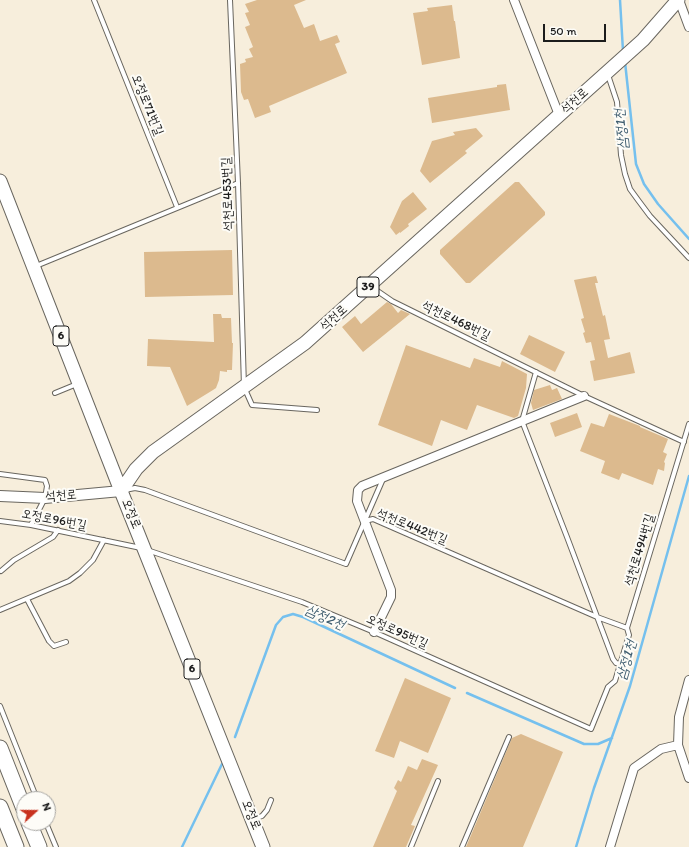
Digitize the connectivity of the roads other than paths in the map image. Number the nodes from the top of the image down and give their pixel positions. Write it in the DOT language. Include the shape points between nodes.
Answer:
graph roads {
  1 [pos="94,0"];
  2 [pos="230,0"];
  3 [pos="514,0"];
  4 [pos="678,0"];
  5 [pos="689,27"];
  6 [pos="607,72"];
  7 [pos="559,115"];
  8 [pos="0,181"];
  9 [pos="238,183"];
  10 [pos="177,207"];
  11 [pos="689,258"];
  12 [pos="34,267"];
  13 [pos="371,284"];
  14 [pos="536,372"];
  15 [pos="79,383"];
  16 [pos="244,387"];
  17 [pos="55,393"];
  18 [pos="584,396"];
  19 [pos="317,410"];
  20 [pos="522,421"];
  21 [pos="689,424"];
  22 [pos="684,442"];
  23 [pos="0,474"];
  24 [pos="383,478"];
  25 [pos="121,491"];
  26 [pos="0,496"];
  27 [pos="46,498"];
  28 [pos="0,521"];
  29 [pos="365,521"];
  30 [pos="31,525"];
  31 [pos="58,530"];
  32 [pos="104,540"];
  33 [pos="144,548"];
  34 [pos="1,571"];
  35 [pos="27,599"];
  36 [pos="0,610"];
  37 [pos="597,617"];
  38 [pos="627,628"];
  39 [pos="374,632"];
  40 [pos="66,642"];
  41 [pos="620,664"];
  42 [pos="689,680"];
  43 [pos="0,706"];
  44 [pos="591,729"];
  45 [pos="509,737"];
  46 [pos="678,745"];
  47 [pos="0,748"];
  48 [pos="689,778"];
  49 [pos="438,780"];
  50 [pos="17,791"];
  51 [pos="34,791"];
  52 [pos="271,800"];
  53 [pos="0,807"];
  54 [pos="252,819"];
  55 [pos="32,831"];
  56 [pos="49,831"];
  57 [pos="15,847"];
  58 [pos="39,847"];
  59 [pos="56,847"];
  60 [pos="264,847"];
  61 [pos="411,847"];
  62 [pos="462,847"];
  63 [pos="610,847"];
  1 -- 10 [label="lane, 오정로71번길"];
  2 -- 9 [label="lane, 석천로453번길"];
  3 -- 7 [label="street"];
  4 -- 5 [label="street"];
  4 -- 6 [label="main road, 석천로 / 39" via="643,40"];
  6 -- 7 [label="main road, 석천로 / 39"];
  6 -- 11 [label="lane" via="617,102 621,155 630,188 650,216"];
  7 -- 13 [label="main road, 석천로 / 39"];
  8 -- 12 [label="main road, 오정로 / 6"];
  9 -- 10 [label="lane"];
  9 -- 16 [label="lane, 석천로453번길"];
  10 -- 12 [label="lane"];
  12 -- 15 [label="main road, 오정로 / 6"];
  13 -- 14 [label="lane, 석천로468번길" via="392,301"];
  13 -- 16 [label="main road, 석천로 / 39" via="305,343"];
  14 -- 18 [label="lane, 석천로468번길"];
  14 -- 20 [label="lane"];
  15 -- 17 [label="lane"];
  15 -- 25 [label="main road, 오정로 / 6"];
  16 -- 19 [label="lane" via="252,405"];
  16 -- 25 [label="main road, 석천로 / 39" via="153,452 136,469"];
  18 -- 20 [label="street"];
  18 -- 22 [label="lane, 석천로468번길"];
  20 -- 24 [label="street"];
  20 -- 37 [label="lane"];
  21 -- 22 [label="lane, 석천로494번길"];
  22 -- 38 [label="lane, 석천로494번길"];
  23 -- 27 [label="lane" via="45,480"];
  24 -- 29 [label="lane"];
  24 -- 29 [label="street" via="358,490 357,501"];
  25 -- 27 [label="street, 석천로"];
  25 -- 29 [label="lane, 석천로442번길" via="135,488 145,490 346,564"];
  25 -- 33 [label="main road, 오정로 / 6"];
  26 -- 27 [label="street, 석천로"];
  27 -- 30 [label="lane"];
  28 -- 30 [label="lane, 오정로96번길"];
  29 -- 37 [label="lane, 석천로442번길" via="373,519"];
  29 -- 39 [label="street" via="392,590"];
  30 -- 31 [label="lane, 오정로96번길"];
  31 -- 32 [label="lane, 오정로96번길"];
  31 -- 34 [label="lane"];
  32 -- 33 [label="lane, 오정로96번길"];
  32 -- 35 [label="lane, 오정로96번길" via="93,560 80,573"];
  33 -- 39 [label="lane, 오정로95번길" via="302,602"];
  33 -- 54 [label="main road, 오정로 / 6"];
  35 -- 36 [label="lane, 오정로96번길"];
  35 -- 40 [label="lane" via="49,641 54,646"];
  37 -- 38 [label="lane, 석천로442번길"];
  37 -- 41 [label="lane" via="613,659"];
  38 -- 41 [label="lane, 석천로494번길" via="629,635"];
  39 -- 44 [label="lane, 오정로95번길"];
  41 -- 44 [label="lane, 석천로494번길" via="615,681 608,688"];
  42 -- 46 [label="street" via="679,717"];
  43 -- 51 [label="lane"];
  45 -- 62 [label="lane"];
  46 -- 48 [label="street"];
  46 -- 63 [label="street" via="661,749 634,768"];
  47 -- 50 [label="highway"];
  49 -- 61 [label="lane"];
  52 -- 54 [label="lane" via="262,816"];
  53 -- 57 [label="highway"];
  54 -- 60 [label="main road, 오정로 / 6"];
  55 -- 58 [label="highway"];
  56 -- 59 [label="lane"];
}
